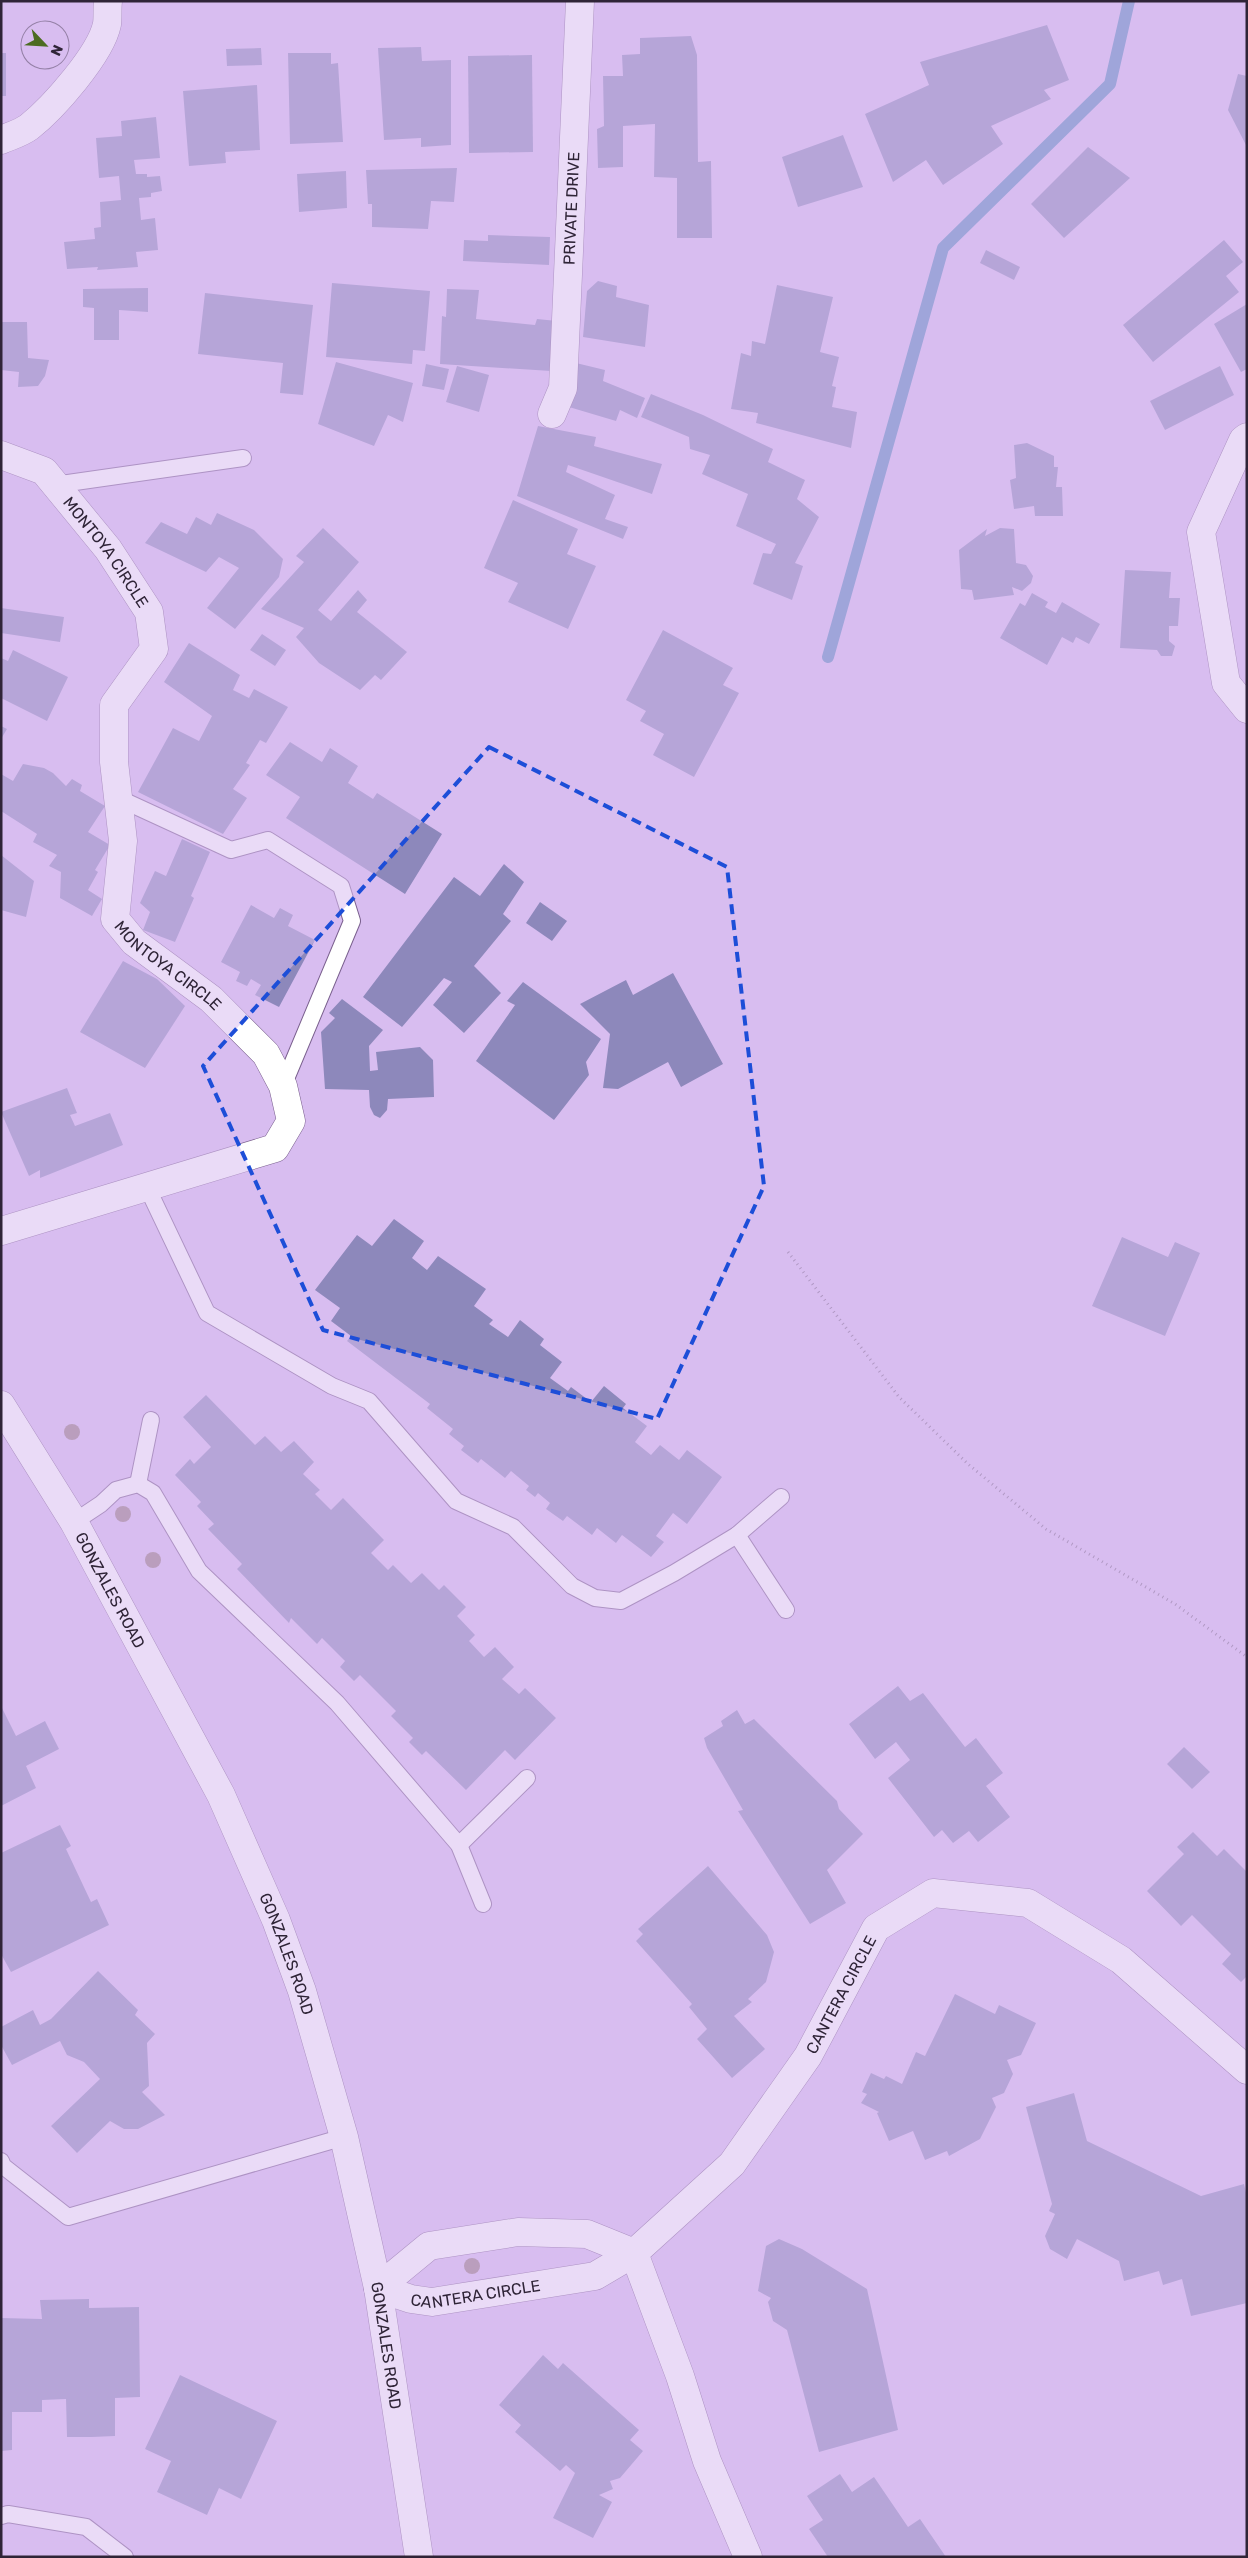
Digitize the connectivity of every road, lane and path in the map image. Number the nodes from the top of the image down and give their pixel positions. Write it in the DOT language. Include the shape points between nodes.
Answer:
graph roads {
  1 [pos="108,1"];
  2 [pos="580,1"];
  3 [pos="1,140"];
  4 [pos="552,414"];
  5 [pos="1247,436"];
  6 [pos="1,455"];
  7 [pos="243,458"];
  8 [pos="54,484"];
  9 [pos="1247,709"];
  10 [pos="118,798"];
  11 [pos="283,1086"];
  12 [pos="148,1187"];
  13 [pos="1,1232"];
  14 [pos="788,1252"];
  15 [pos="1,1405"];
  16 [pos="151,1420"];
  17 [pos="138,1484"];
  18 [pos="781,1497"];
  19 [pos="74,1522"];
  20 [pos="738,1535"];
  21 [pos="786,1610"];
  22 [pos="1247,1657"];
  23 [pos="528,1778"];
  24 [pos="459,1845"];
  25 [pos="483,1904"];
  26 [pos="1247,2070"];
  27 [pos="344,2137"];
  28 [pos="1,2161"];
  29 [pos="634,2253"];
  30 [pos="378,2288"];
  31 [pos="1,2516"];
  32 [pos="125,2557"];
  33 [pos="419,2557"];
  34 [pos="748,2557"];
  1 -- 3 [label="street" via="107,24 101,40 82,70 28,128"];
  2 -- 4 [label="street, PRIVATE DRIVE" via="563,388"];
  5 -- 9 [label="street" via="1201,532 1226,683"];
  6 -- 8 [label="street, MONTOYA CIRCLE" via="44,471"];
  7 -- 8 [label="lane"];
  8 -- 10 [label="street, MONTOYA CIRCLE" via="108,548 149,612 154,649 114,705"];
  10 -- 11 [label="street, MONTOYA CIRCLE" via="123,841 115,919 134,942 211,999 266,1054"];
  10 -- 11 [label="lane" via="231,850 268,840 341,886 352,921"];
  11 -- 12 [label="street, MONTOYA CIRCLE" via="291,1121 275,1148"];
  12 -- 13 [label="street, MONTOYA CIRCLE"];
  12 -- 20 [label="lane" via="206,1313 332,1386 369,1401 456,1501 513,1527 572,1586 595,1598 621,1601 674,1574"];
  14 -- 22 [label="path" via="899,1397 968,1464 1046,1529 1175,1604"];
  15 -- 19 [label="street, GONZALES ROAD"];
  16 -- 17 [label="lane"];
  17 -- 19 [label="lane" via="116,1490"];
  17 -- 24 [label="lane" via="153,1493 199,1571 337,1703"];
  18 -- 20 [label="lane"];
  19 -- 27 [label="street, GONZALES ROAD" via="221,1795 276,1920 302,1991"];
  20 -- 21 [label="lane"];
  23 -- 24 [label="lane"];
  24 -- 25 [label="lane"];
  26 -- 29 [label="street, CANTERA CIRCLE" via="1121,1960 1028,1903 933,1893 876,1928 808,2056 732,2164"];
  27 -- 28 [label="lane" via="68,2217"];
  27 -- 30 [label="street, GONZALES ROAD"];
  29 -- 30 [label="street, CANTERA CIRCLE" via="595,2276 432,2302"];
  29 -- 30 [label="street, CANTERA CIRCLE" via="587,2234 518,2232 429,2246"];
  29 -- 34 [label="street" via="680,2376 707,2461"];
  30 -- 33 [label="street, GONZALES ROAD"];
  31 -- 32 [label="lane" via="8,2514 86,2527"];
}
